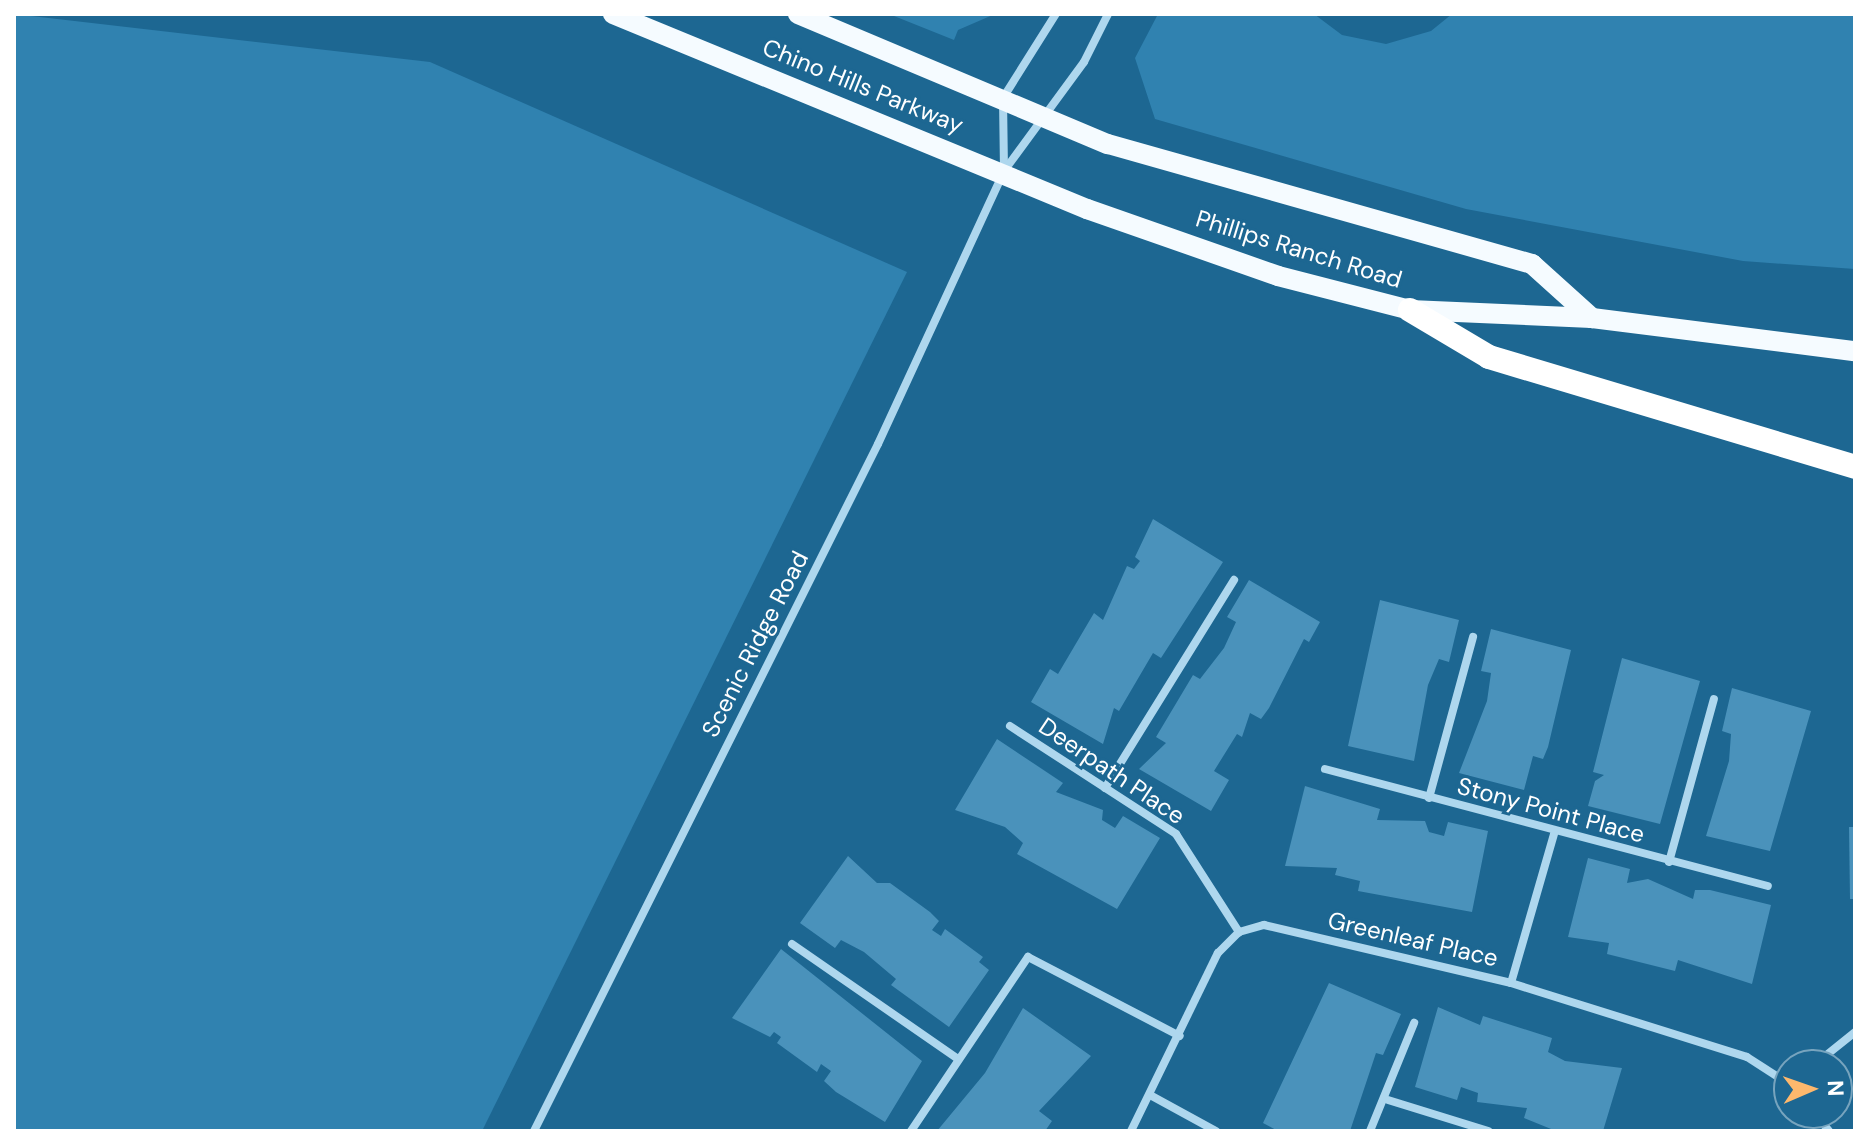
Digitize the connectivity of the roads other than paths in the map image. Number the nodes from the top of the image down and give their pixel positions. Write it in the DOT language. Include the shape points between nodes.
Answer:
graph roads {
  1 [pos="613,14"];
  2 [pos="798,14"];
  3 [pos="1056,14"];
  4 [pos="1108,14"];
  5 [pos="1003,98"];
  6 [pos="1047,116"];
  7 [pos="1004,171"];
  8 [pos="1410,310"];
  9 [pos="1592,318"];
  10 [pos="1855,351"];
  11 [pos="1855,467"];
  12 [pos="1234,580"];
  13 [pos="1473,637"];
  14 [pos="1714,699"];
  15 [pos="1010,726"];
  16 [pos="1325,769"];
  17 [pos="1105,788"];
  18 [pos="1429,798"];
  19 [pos="1554,834"];
  20 [pos="1669,862"];
  21 [pos="1768,886"];
  22 [pos="1239,932"];
  23 [pos="792,944"];
  24 [pos="1511,983"];
  25 [pos="1414,1023"];
  26 [pos="1855,1032"];
  27 [pos="1180,1036"];
  28 [pos="1834,1049"];
  29 [pos="958,1059"];
  30 [pos="1773,1074"];
  31 [pos="1150,1095"];
  32 [pos="1388,1100"];
  33 [pos="534,1131"];
  34 [pos="911,1131"];
  35 [pos="1131,1131"];
  36 [pos="1216,1131"];
  37 [pos="1370,1131"];
  38 [pos="1488,1131"];
  1 -- 7 [label="main road, Chino Hills Parkway"];
  2 -- 5 [label="main road, Chino Hills Parkway"];
  3 -- 5 [label="street"];
  4 -- 6 [label="street"];
  5 -- 6 [label="main road, Chino Hills Parkway"];
  5 -- 7 [label="street"];
  6 -- 7 [label="street"];
  6 -- 9 [label="main road, Phillips Ranch Road" via="1232,184 1532,264"];
  7 -- 8 [label="main road, Phillips Ranch Road" via="1278,276"];
  7 -- 33 [label="street, Scenic Ridge Road" via="878,444"];
  8 -- 9 [label="main road, Phillips Ranch Road"];
  8 -- 11 [label="highway" via="1489,357"];
  9 -- 10 [label="main road, Phillips Ranch Road"];
  12 -- 17 [label="street"];
  13 -- 18 [label="street"];
  14 -- 20 [label="street"];
  15 -- 17 [label="street, Deerpath Place"];
  16 -- 18 [label="street, Stony Point Place"];
  17 -- 22 [label="street, Deerpath Place" via="1176,834"];
  18 -- 19 [label="street, Stony Point Place"];
  19 -- 20 [label="street, Stony Point Place"];
  19 -- 24 [label="street"];
  20 -- 21 [label="street, Stony Point Place"];
  22 -- 24 [label="street, Greenleaf Place" via="1264,925"];
  22 -- 27 [label="street" via="1218,953"];
  23 -- 29 [label="street"];
  24 -- 30 [label="street, Greenleaf Place" via="1747,1057"];
  25 -- 32 [label="street"];
  26 -- 28 [label="street"];
  27 -- 29 [label="street" via="1028,957"];
  27 -- 31 [label="street"];
  29 -- 34 [label="street"];
  31 -- 35 [label="street"];
  31 -- 36 [label="street"];
  32 -- 37 [label="street"];
  32 -- 38 [label="street"];
}
